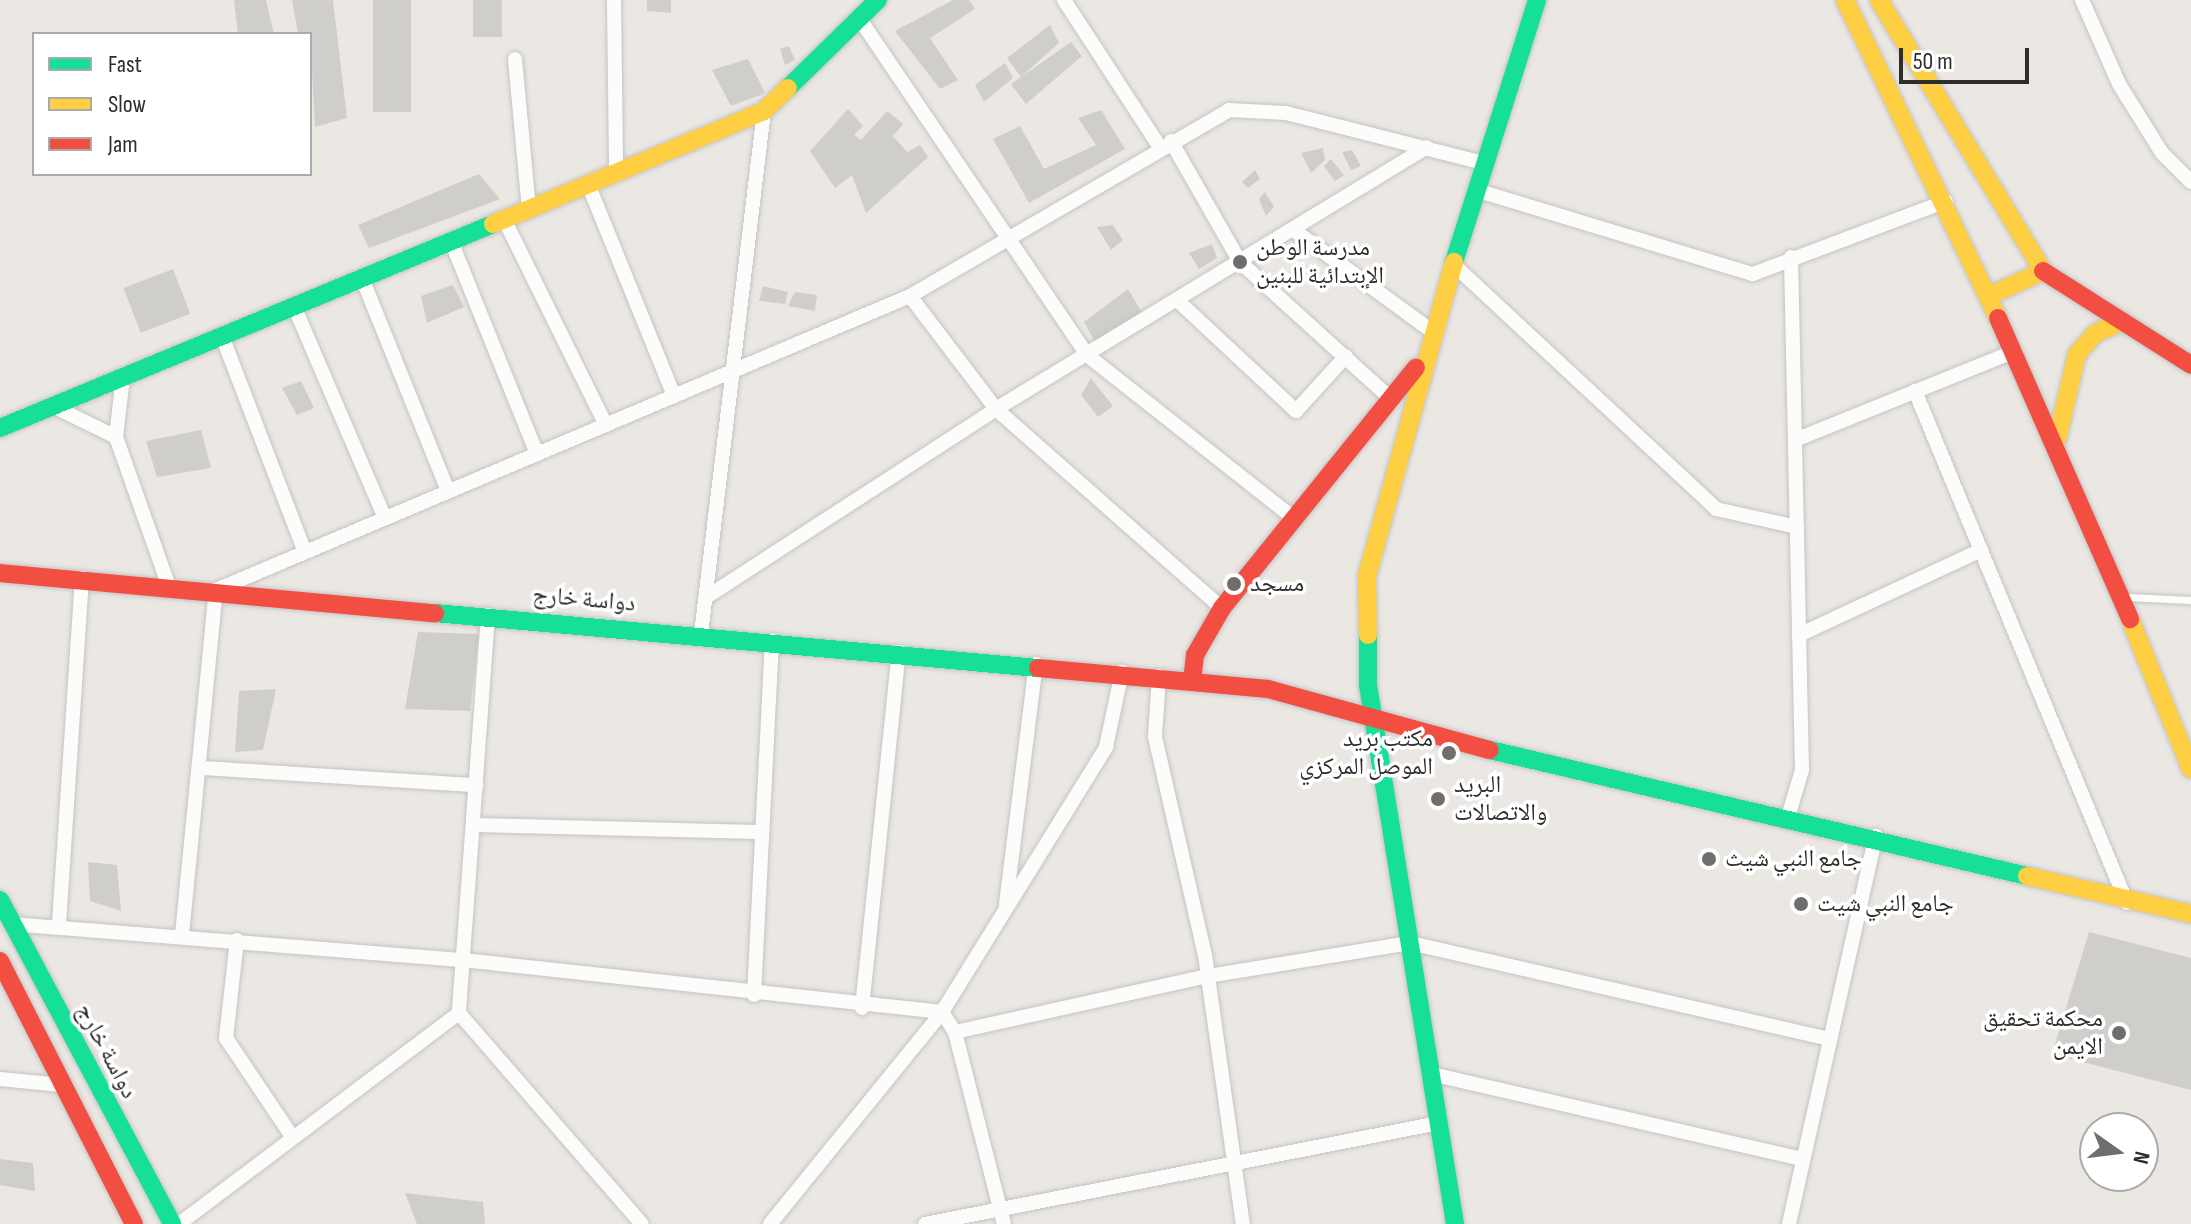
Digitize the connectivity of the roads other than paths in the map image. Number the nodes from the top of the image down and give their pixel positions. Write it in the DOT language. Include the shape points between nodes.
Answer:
graph roads {
  1 [pos="614,0"];
  2 [pos="878,0"];
  3 [pos="1064,0"];
  4 [pos="1537,0"];
  5 [pos="1845,0"];
  6 [pos="1879,0"];
  7 [pos="2082,0"];
  8 [pos="859,18"];
  9 [pos="515,59"];
  10 [pos="764,111"];
  11 [pos="1165,144"];
  12 [pos="1427,147"];
  13 [pos="1487,164"];
  14 [pos="616,172"];
  15 [pos="2191,182"];
  16 [pos="588,184"];
  17 [pos="1479,191"];
  18 [pos="1946,201"];
  19 [pos="529,209"];
  20 [pos="504,219"];
  21 [pos="1295,231"];
  22 [pos="451,241"];
  23 [pos="1008,242"];
  24 [pos="1791,257"];
  25 [pos="1240,262"];
  26 [pos="1456,267"];
  27 [pos="2043,271"];
  28 [pos="362,278"];
  29 [pos="1991,295"];
  30 [pos="910,296"];
  31 [pos="1177,300"];
  32 [pos="294,306"];
  33 [pos="2121,322"];
  34 [pos="1433,332"];
  35 [pos="222,336"];
  36 [pos="2013,352"];
  37 [pos="1087,355"];
  38 [pos="1424,355"];
  39 [pos="1346,356"];
  40 [pos="2191,365"];
  41 [pos="732,372"];
  42 [pos="123,377"];
  43 [pos="1915,391"];
  44 [pos="674,396"];
  45 [pos="1392,400"];
  46 [pos="53,406"];
  47 [pos="996,409"];
  48 [pos="606,425"];
  49 [pos="0,428"];
  50 [pos="116,437"];
  51 [pos="1795,440"];
  52 [pos="2057,440"];
  53 [pos="537,454"];
  54 [pos="448,491"];
  55 [pos="1292,517"];
  56 [pos="385,518"];
  57 [pos="1797,527"];
  58 [pos="1981,550"];
  59 [pos="305,552"];
  60 [pos="0,573"];
  61 [pos="82,578"];
  62 [pos="169,587"];
  63 [pos="216,590"];
  64 [pos="2121,597"];
  65 [pos="705,598"];
  66 [pos="2191,600"];
  67 [pos="1222,608"];
  68 [pos="488,615"];
  69 [pos="701,634"];
  70 [pos="1799,635"];
  71 [pos="772,640"];
  72 [pos="899,652"];
  73 [pos="1036,664"];
  74 [pos="1122,672"];
  75 [pos="1161,676"];
  76 [pos="1192,680"];
  77 [pos="1374,720"];
  78 [pos="2185,736"];
  79 [pos="202,768"];
  80 [pos="2191,769"];
  81 [pos="476,785"];
  82 [pos="1788,817"];
  83 [pos="473,825"];
  84 [pos="760,832"];
  85 [pos="1876,836"];
  86 [pos="0,900"];
  87 [pos="2127,903"];
  88 [pos="1006,909"];
  89 [pos="2191,914"];
  90 [pos="12,924"];
  91 [pos="59,924"];
  92 [pos="182,935"];
  93 [pos="237,940"];
  94 [pos="1410,943"];
  95 [pos="463,960"];
  96 [pos="0,961"];
  97 [pos="1208,976"];
  98 [pos="754,995"];
  99 [pos="862,1008"];
  100 [pos="942,1012"];
  101 [pos="459,1013"];
  102 [pos="955,1032"];
  103 [pos="1830,1039"];
  104 [pos="1431,1074"];
  105 [pos="0,1079"];
  106 [pos="62,1085"];
  107 [pos="1439,1123"];
  108 [pos="293,1138"];
  109 [pos="1234,1158"];
  110 [pos="1803,1159"];
  111 [pos="1001,1208"];
  112 [pos="134,1224"];
  113 [pos="172,1224"];
  114 [pos="179,1224"];
  115 [pos="642,1224"];
  116 [pos="770,1224"];
  117 [pos="925,1224"];
  118 [pos="1004,1224"];
  119 [pos="1243,1224"];
  120 [pos="1455,1224"];
  121 [pos="1789,1224"];
  1 -- 14 [label="street"];
  2 -- 8 [label="street"];
  3 -- 11 [label="street"];
  4 -- 13 [label="street"];
  5 -- 18 [label="street"];
  6 -- 27 [label="street"];
  7 -- 15 [label="street" via="2119,84 2162,153"];
  8 -- 10 [label="street"];
  8 -- 23 [label="street"];
  9 -- 19 [label="street"];
  10 -- 14 [label="street"];
  10 -- 41 [label="street"];
  11 -- 12 [label="street" via="1242,108"];
  11 -- 23 [label="street"];
  11 -- 25 [label="street"];
  12 -- 13 [label="street"];
  12 -- 21 [label="street"];
  13 -- 17 [label="street"];
  14 -- 16 [label="street"];
  16 -- 19 [label="street"];
  16 -- 44 [label="street"];
  17 -- 24 [label="street" via="1753,274"];
  17 -- 26 [label="street"];
  18 -- 24 [label="street"];
  18 -- 29 [label="street"];
  19 -- 20 [label="street"];
  20 -- 22 [label="street"];
  20 -- 48 [label="street"];
  21 -- 25 [label="street"];
  21 -- 34 [label="street"];
  22 -- 28 [label="street"];
  22 -- 53 [label="street"];
  23 -- 30 [label="street"];
  23 -- 37 [label="street"];
  24 -- 51 [label="street"];
  25 -- 31 [label="street"];
  25 -- 39 [label="street"];
  26 -- 34 [label="street"];
  26 -- 57 [label="street" via="1716,509"];
  27 -- 29 [label="street"];
  27 -- 33 [label="street"];
  28 -- 32 [label="street"];
  28 -- 54 [label="street"];
  29 -- 36 [label="street"];
  30 -- 41 [label="street"];
  30 -- 47 [label="street"];
  31 -- 37 [label="street"];
  31 -- 39 [label="street" via="1296,411"];
  32 -- 35 [label="street"];
  32 -- 56 [label="street"];
  33 -- 40 [label="street"];
  33 -- 52 [label="street" via="2096,333 2077,354"];
  34 -- 38 [label="street"];
  35 -- 42 [label="street"];
  35 -- 59 [label="street"];
  36 -- 43 [label="street"];
  36 -- 52 [label="street"];
  37 -- 47 [label="street"];
  37 -- 55 [label="street"];
  38 -- 45 [label="street"];
  38 -- 77 [label="street" via="1367,576"];
  39 -- 45 [label="street"];
  41 -- 44 [label="street"];
  41 -- 65 [label="street"];
  42 -- 46 [label="street"];
  42 -- 50 [label="street"];
  43 -- 51 [label="street"];
  43 -- 58 [label="street"];
  44 -- 48 [label="street"];
  45 -- 55 [label="street"];
  46 -- 49 [label="street"];
  46 -- 50 [label="street"];
  47 -- 65 [label="street"];
  47 -- 67 [label="street"];
  48 -- 53 [label="street"];
  50 -- 62 [label="street"];
  51 -- 57 [label="street"];
  52 -- 64 [label="street"];
  53 -- 54 [label="street"];
  54 -- 56 [label="street"];
  55 -- 67 [label="street"];
  56 -- 59 [label="street"];
  57 -- 70 [label="street"];
  58 -- 70 [label="street"];
  58 -- 87 [label="street"];
  59 -- 63 [label="street"];
  60 -- 61 [label="street, دواسة خارج"];
  61 -- 62 [label="street, دواسة خارج"];
  61 -- 91 [label="street"];
  62 -- 63 [label="street, دواسة خارج"];
  63 -- 68 [label="street, دواسة خارج"];
  63 -- 79 [label="street"];
  64 -- 66 [label="lane"];
  64 -- 78 [label="street"];
  65 -- 69 [label="street"];
  67 -- 76 [label="street" via="1195,655"];
  68 -- 69 [label="street, دواسة خارج"];
  68 -- 81 [label="street"];
  69 -- 71 [label="street, دواسة خارج"];
  70 -- 82 [label="street" via="1802,770"];
  71 -- 72 [label="street, دواسة خارج"];
  71 -- 84 [label="street"];
  72 -- 73 [label="street, دواسة خارج"];
  72 -- 99 [label="street"];
  73 -- 74 [label="street, دواسة خارج"];
  73 -- 88 [label="street"];
  74 -- 75 [label="street, دواسة خارج"];
  74 -- 88 [label="street" via="1106,747"];
  75 -- 76 [label="street, دواسة خارج"];
  75 -- 97 [label="street" via="1155,737"];
  76 -- 77 [label="street, دواسة خارج" via="1268,689"];
  77 -- 82 [label="street, دواسة خارج"];
  77 -- 94 [label="street"];
  78 -- 80 [label="street"];
  79 -- 81 [label="street"];
  79 -- 92 [label="street"];
  81 -- 83 [label="street"];
  82 -- 85 [label="street, دواسة خارج"];
  83 -- 84 [label="street"];
  83 -- 95 [label="street"];
  84 -- 98 [label="street"];
  85 -- 87 [label="street, دواسة خارج"];
  85 -- 103 [label="street"];
  86 -- 90 [label="street, دواسة خارج"];
  87 -- 89 [label="street, دواسة خارج"];
  88 -- 100 [label="street"];
  90 -- 91 [label="street"];
  90 -- 113 [label="street, دواسة خارج"];
  91 -- 92 [label="street"];
  92 -- 93 [label="street"];
  93 -- 95 [label="street"];
  93 -- 108 [label="street" via="226,1038"];
  94 -- 97 [label="street"];
  94 -- 103 [label="street"];
  94 -- 104 [label="street"];
  95 -- 98 [label="street"];
  95 -- 101 [label="street"];
  96 -- 106 [label="street"];
  97 -- 102 [label="street"];
  97 -- 109 [label="street"];
  98 -- 99 [label="street"];
  99 -- 100 [label="street"];
  100 -- 102 [label="street"];
  100 -- 116 [label="street"];
  101 -- 108 [label="street"];
  101 -- 115 [label="street"];
  102 -- 111 [label="street"];
  103 -- 110 [label="street"];
  104 -- 107 [label="street"];
  104 -- 110 [label="street"];
  105 -- 106 [label="street"];
  106 -- 112 [label="street"];
  107 -- 109 [label="street"];
  107 -- 120 [label="street"];
  108 -- 114 [label="street"];
  109 -- 111 [label="street"];
  109 -- 119 [label="street"];
  110 -- 121 [label="street"];
  111 -- 117 [label="street"];
  111 -- 118 [label="street"];
}
